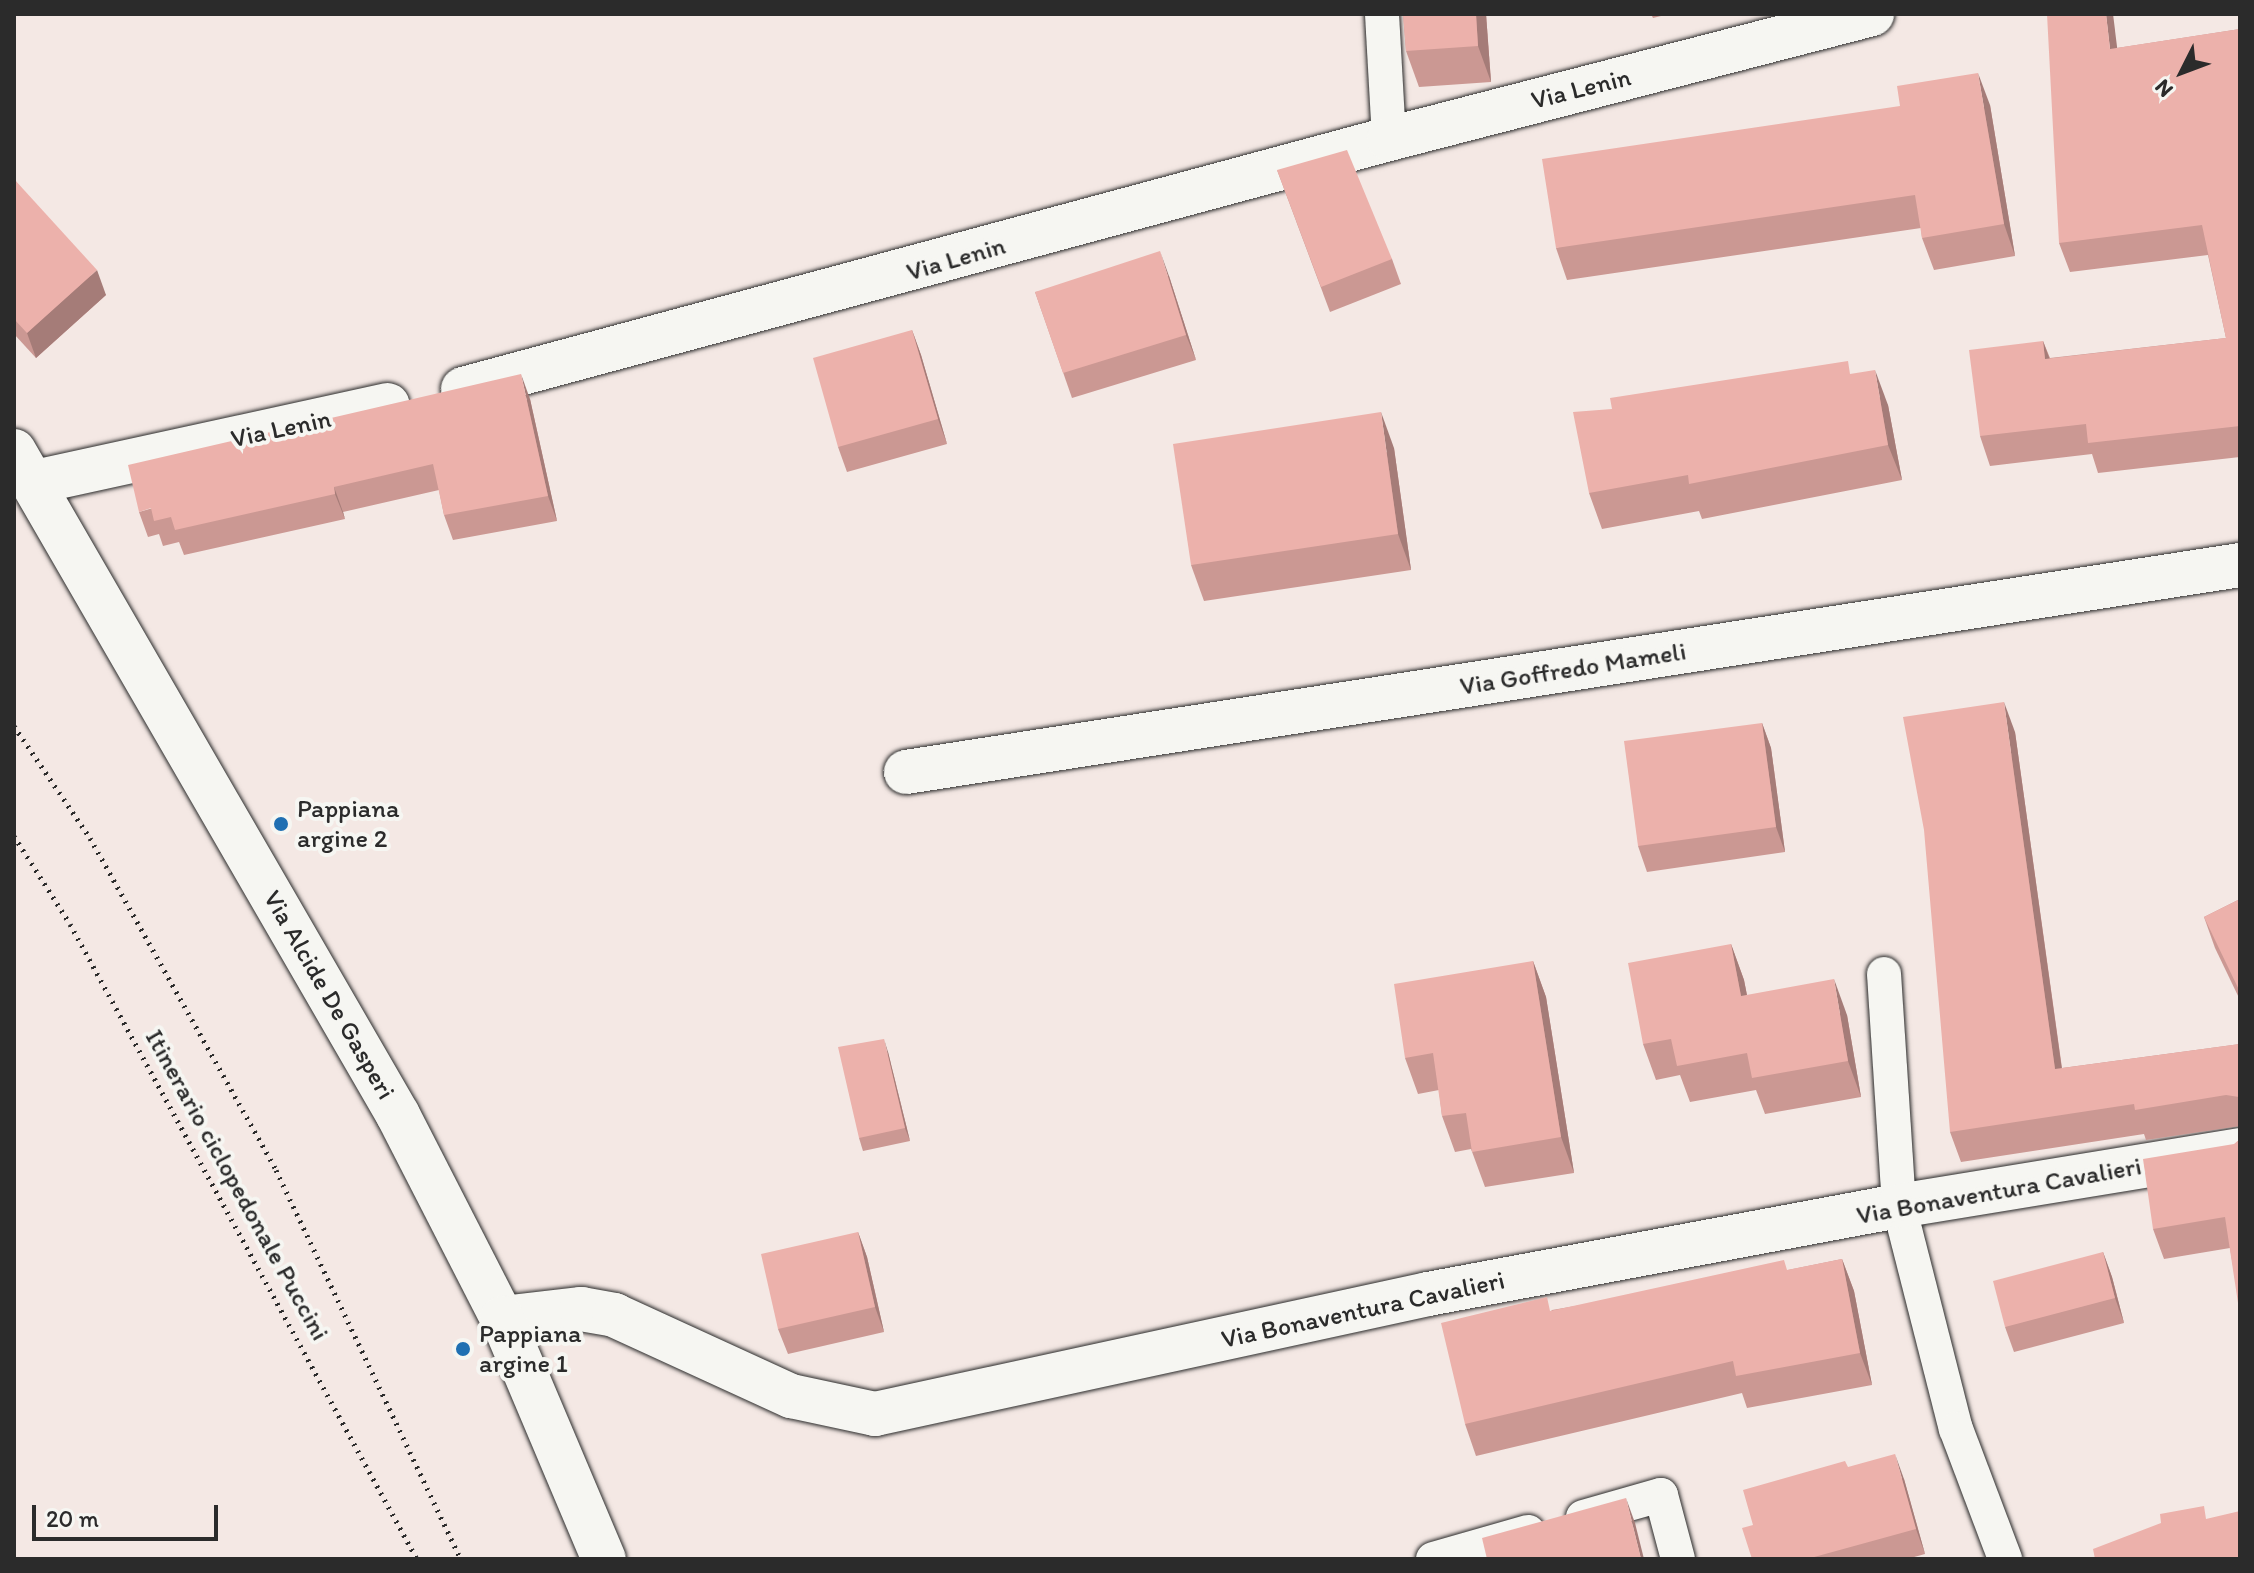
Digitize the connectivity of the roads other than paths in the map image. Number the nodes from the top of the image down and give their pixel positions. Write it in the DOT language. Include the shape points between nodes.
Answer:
graph roads {
  1 [pos="1382,14"];
  2 [pos="1872,14"];
  3 [pos="1389,139"];
  4 [pos="24,467"];
  5 [pos="2240,565"];
  6 [pos="906,772"];
  7 [pos="1884,974"];
  8 [pos="2240,1150"];
  9 [pos="1899,1206"];
  10 [pos="502,1318"];
  11 [pos="604,1559"];
  12 [pos="1433,1559"];
  13 [pos="1678,1559"];
  14 [pos="2005,1559"];
  1 -- 3 [label="lane"];
  2 -- 3 [label="street, Via Lenin"];
  3 -- 4 [label="street, Via Lenin" via="483,385"];
  4 -- 10 [label="street, Via Alcide De Gasperi" via="398,1115"];
  5 -- 6 [label="street, Via Goffredo Mameli"];
  7 -- 9 [label="lane"];
  8 -- 9 [label="street, Via Bonaventura Cavalieri"];
  9 -- 10 [label="street, Via Bonaventura Cavalieri" via="1428,1294 875,1414 791,1396 614,1315 581,1309"];
  9 -- 14 [label="lane" via="1956,1429"];
  10 -- 11 [label="street, Via Alcide De Gasperi"];
  12 -- 13 [label="lane" via="1661,1495"];
}
